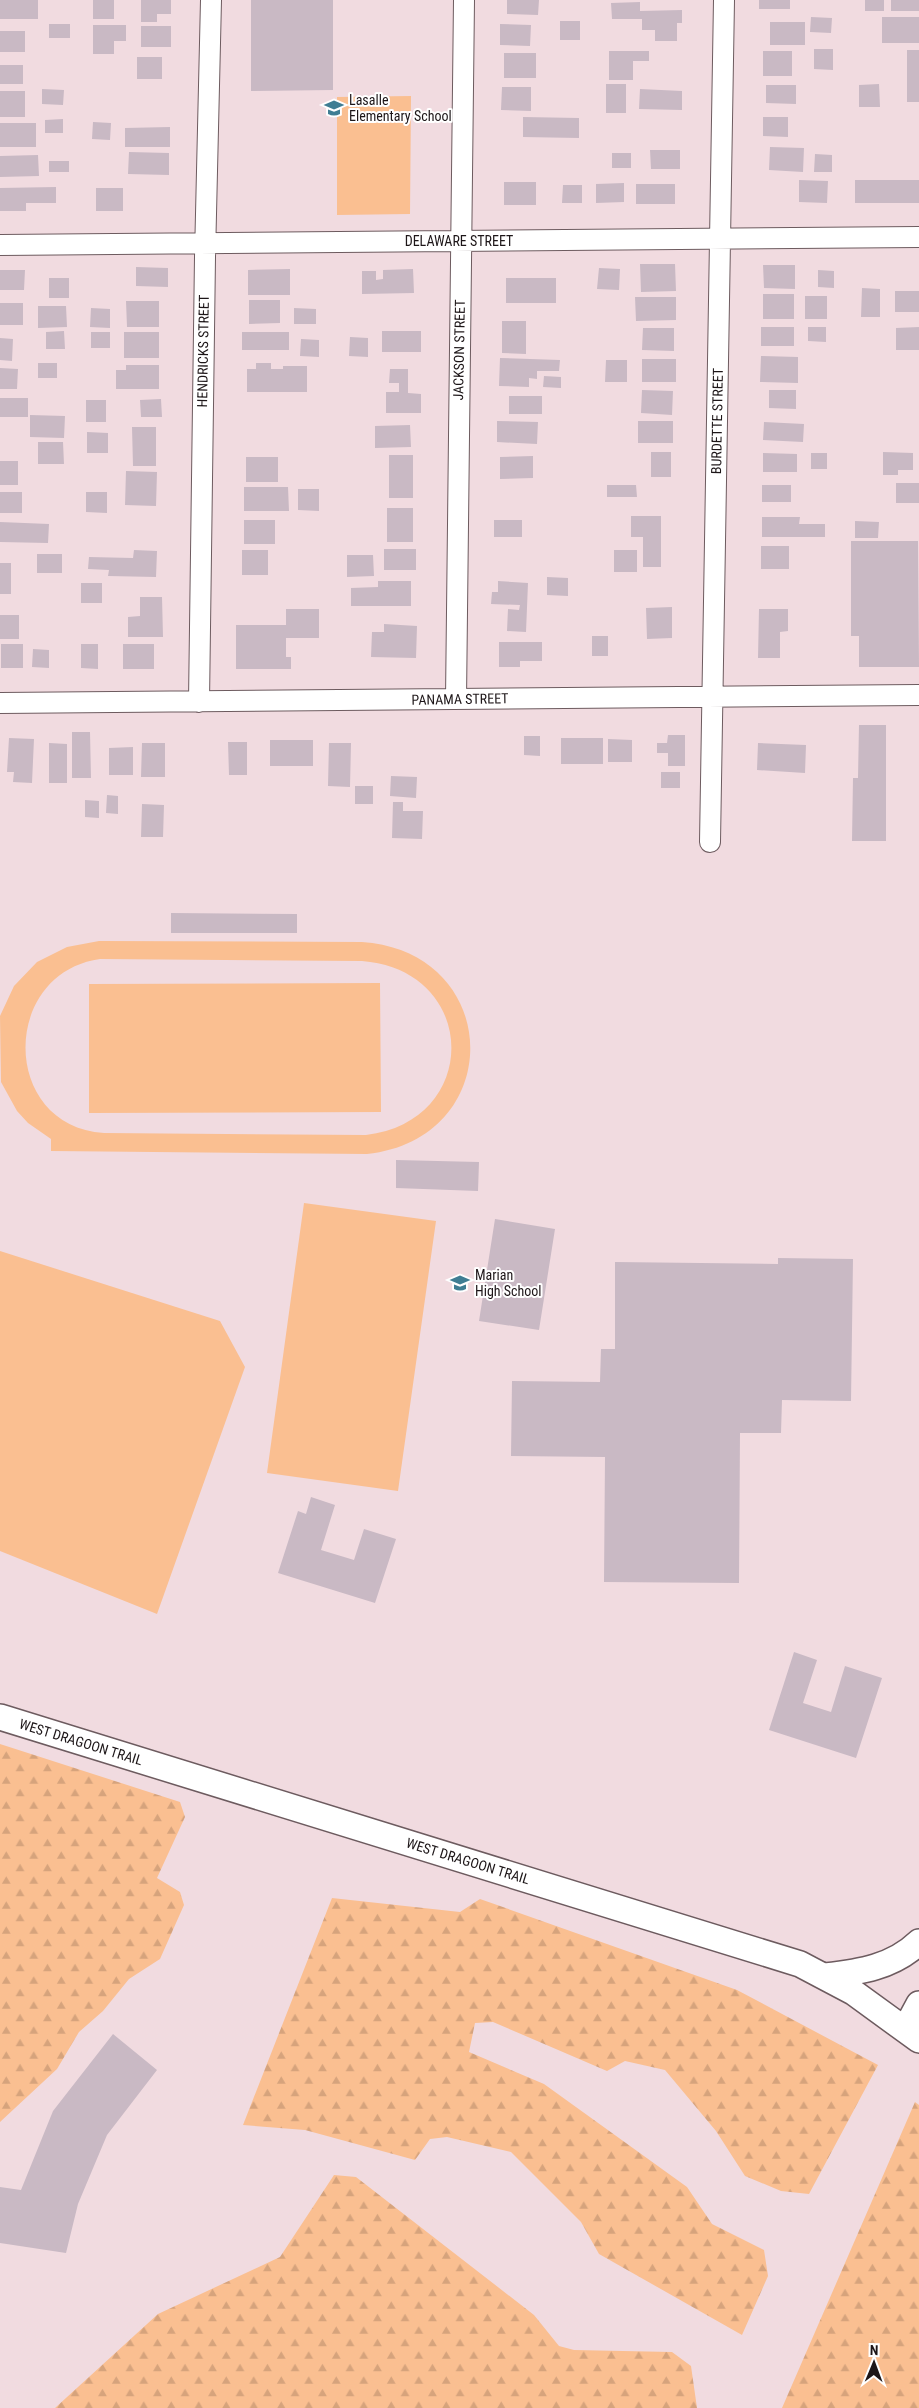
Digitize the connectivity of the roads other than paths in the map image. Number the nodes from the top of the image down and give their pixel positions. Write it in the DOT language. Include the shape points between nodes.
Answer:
graph roads {
  1 [pos="211,0"];
  2 [pos="464,0"];
  3 [pos="724,0"];
  4 [pos="919,237"];
  5 [pos="461,240"];
  6 [pos="720,240"];
  7 [pos="205,243"];
  8 [pos="0,245"];
  9 [pos="919,694"];
  10 [pos="714,696"];
  11 [pos="456,699"];
  12 [pos="199,702"];
  13 [pos="0,704"];
  14 [pos="710,842"];
  15 [pos="0,1717"];
  16 [pos="919,1942"];
  17 [pos="825,1976"];
  18 [pos="919,2004"];
  19 [pos="912,2034"];
  1 -- 7 [label="street, HENDRICKS STREET"];
  2 -- 5 [label="street, JACKSON STREET"];
  3 -- 6 [label="street, BURDETTE STREET"];
  4 -- 6 [label="street, DELAWARE STREET"];
  5 -- 6 [label="street, DELAWARE STREET"];
  5 -- 7 [label="street, DELAWARE STREET"];
  5 -- 11 [label="street, JACKSON STREET"];
  6 -- 10 [label="street, BURDETTE STREET"];
  7 -- 8 [label="street, DELAWARE STREET"];
  7 -- 12 [label="street, HENDRICKS STREET"];
  9 -- 10 [label="street, PANAMA STREET"];
  10 -- 11 [label="street, PANAMA STREET"];
  10 -- 14 [label="street, BURDETTE STREET"];
  11 -- 12 [label="street, PANAMA STREET"];
  12 -- 13 [label="street, PANAMA STREET"];
  15 -- 17 [label="street, WEST DRAGOON TRAIL" via="750,1948"];
  16 -- 17 [label="street" via="902,1956 881,1966"];
  17 -- 19 [label="street, WEST DRAGOON TRAIL" via="875,2006"];
  18 -- 19 [label="street"];
}
